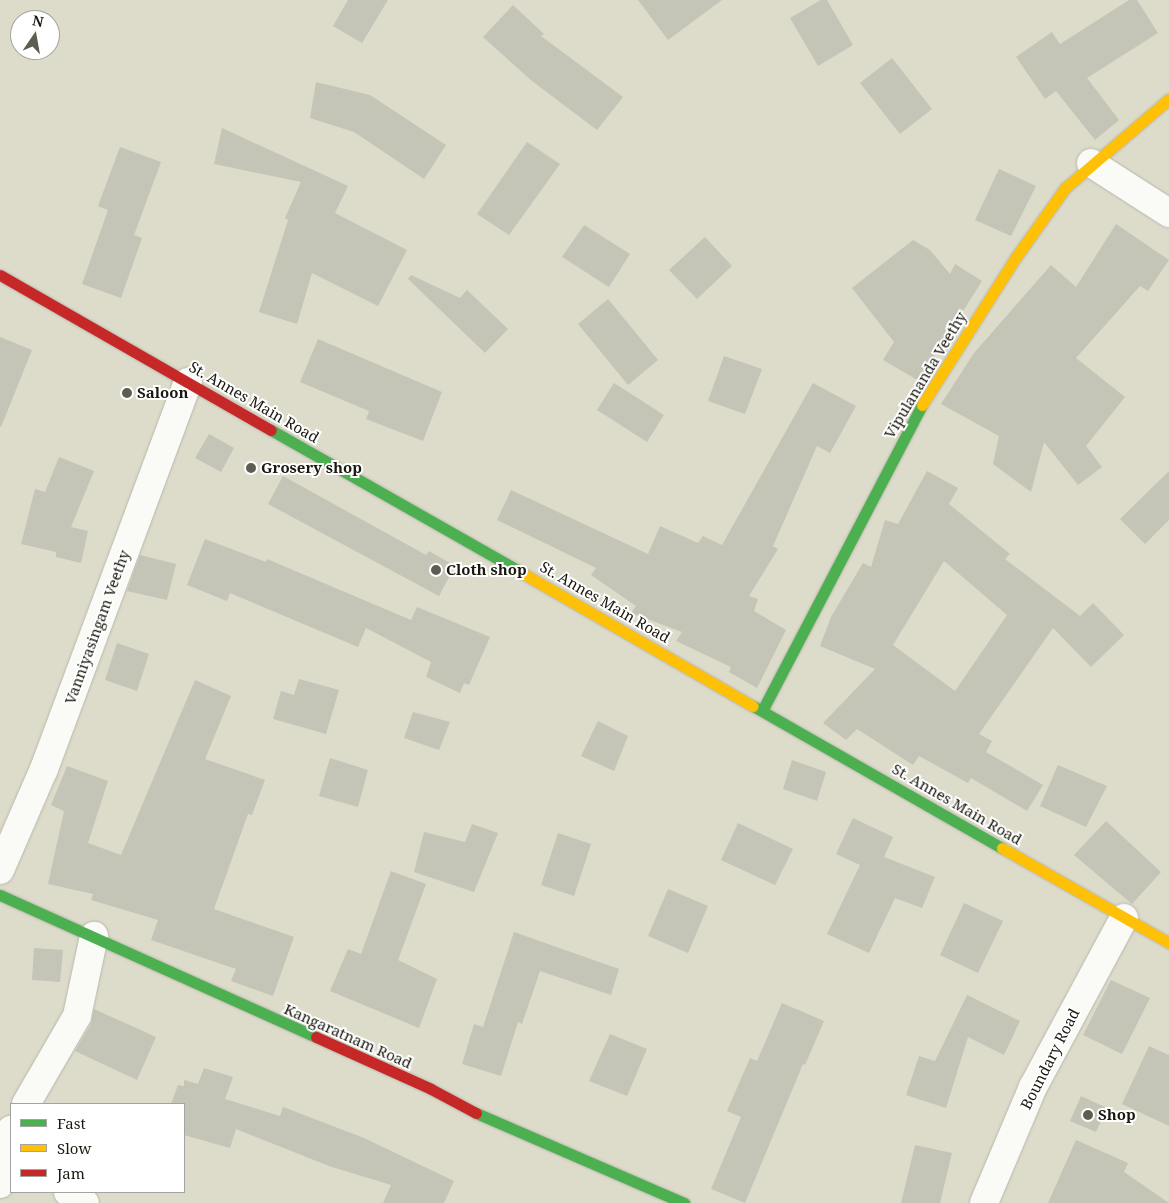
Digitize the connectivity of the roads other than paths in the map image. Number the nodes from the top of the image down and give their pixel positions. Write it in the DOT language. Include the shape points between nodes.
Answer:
graph roads {
  1 [pos="1169,99"];
  2 [pos="1091,162"];
  3 [pos="1169,213"];
  4 [pos="0,275"];
  5 [pos="188,382"];
  6 [pos="763,709"];
  7 [pos="0,870"];
  8 [pos="0,895"];
  9 [pos="1124,918"];
  10 [pos="94,936"];
  11 [pos="1169,942"];
  12 [pos="27,1103"];
  13 [pos="6,1145"];
  14 [pos="0,1184"];
  15 [pos="70,1193"];
  16 [pos="85,1203"];
  17 [pos="684,1203"];
  18 [pos="984,1203"];
  1 -- 2 [label="street, Vipulananda Veethy"];
  2 -- 3 [label="street"];
  2 -- 6 [label="street, Vipulananda Veethy" via="1065,188 1016,256 913,419"];
  4 -- 5 [label="street, St. Annes Main Road"];
  5 -- 6 [label="street, St. Annes Main Road"];
  5 -- 7 [label="street, Vanniyasingam Veethy" via="44,769"];
  6 -- 9 [label="street, St. Annes Main Road"];
  8 -- 10 [label="street, Kangaratnam Road"];
  9 -- 11 [label="street, St. Annes Main Road"];
  9 -- 18 [label="street, Boundary Road" via="1033,1087"];
  10 -- 12 [label="street" via="77,1016"];
  10 -- 17 [label="street, Kangaratnam Road" via="431,1089 496,1124"];
  13 -- 14 [label="street"];
  15 -- 16 [label="street"];
}
